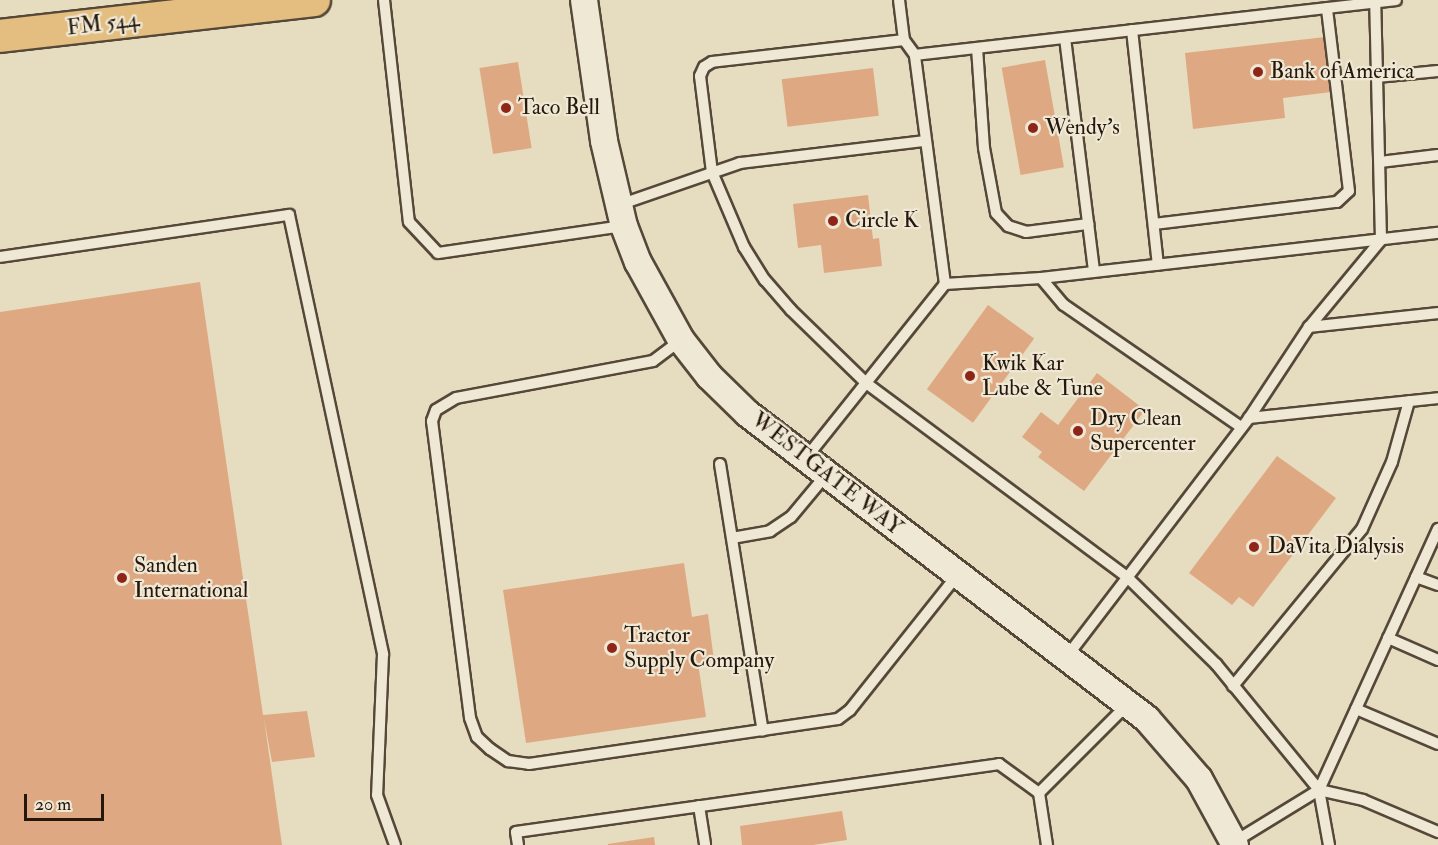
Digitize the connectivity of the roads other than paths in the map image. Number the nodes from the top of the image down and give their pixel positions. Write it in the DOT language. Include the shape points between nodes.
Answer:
graph roads {
  1 [pos="314,0"];
  2 [pos="384,0"];
  3 [pos="584,0"];
  4 [pos="899,0"];
  5 [pos="1396,0"];
  6 [pos="1375,1"];
  7 [pos="1327,8"];
  8 [pos="1132,30"];
  9 [pos="0,36"];
  10 [pos="1065,38"];
  11 [pos="904,40"];
  12 [pos="977,48"];
  13 [pos="915,55"];
  14 [pos="1438,71"];
  15 [pos="1377,77"];
  16 [pos="925,141"];
  17 [pos="1438,155"];
  18 [pos="1380,162"];
  19 [pos="712,172"];
  20 [pos="621,215"];
  21 [pos="1088,224"];
  22 [pos="1154,224"];
  23 [pos="1438,233"];
  24 [pos="1381,240"];
  25 [pos="0,257"];
  26 [pos="1158,265"];
  27 [pos="1094,271"];
  28 [pos="1041,278"];
  29 [pos="945,284"];
  30 [pos="1438,313"];
  31 [pos="1309,327"];
  32 [pos="681,340"];
  33 [pos="866,383"];
  34 [pos="1438,398"];
  35 [pos="1408,401"];
  36 [pos="1249,418"];
  37 [pos="1241,427"];
  38 [pos="804,459"];
  39 [pos="720,464"];
  40 [pos="826,475"];
  41 [pos="1438,529"];
  42 [pos="732,538"];
  43 [pos="958,574"];
  44 [pos="1126,576"];
  45 [pos="1416,577"];
  46 [pos="1438,585"];
  47 [pos="1388,638"];
  48 [pos="1068,655"];
  49 [pos="1438,660"];
  50 [pos="1233,686"];
  51 [pos="1129,703"];
  52 [pos="1356,709"];
  53 [pos="763,731"];
  54 [pos="1438,744"];
  55 [pos="1319,790"];
  56 [pos="1039,793"];
  57 [pos="699,806"];
  58 [pos="1438,832"];
  59 [pos="1234,843"];
  60 [pos="395,845"];
  61 [pos="518,845"];
  62 [pos="705,845"];
  63 [pos="1047,845"];
  64 [pos="1329,845"];
  1 -- 9 [label="main road, FM 544 / FM 544"];
  2 -- 20 [label="lane" via="409,222 438,253"];
  3 -- 20 [label="street, WESTGATE WAY" via="604,141"];
  4 -- 11 [label="lane"];
  5 -- 6 [label="lane"];
  6 -- 7 [label="lane"];
  6 -- 15 [label="lane"];
  7 -- 8 [label="lane"];
  7 -- 22 [label="lane" via="1349,190 1337,202"];
  8 -- 10 [label="lane"];
  8 -- 22 [label="lane"];
  10 -- 12 [label="lane"];
  10 -- 21 [label="lane"];
  11 -- 13 [label="lane"];
  11 -- 19 [label="lane" via="707,64 700,76"];
  12 -- 13 [label="lane"];
  12 -- 21 [label="lane" via="984,148 996,213 1008,226 1026,232"];
  13 -- 16 [label="lane"];
  14 -- 15 [label="lane"];
  15 -- 18 [label="lane"];
  16 -- 19 [label="lane" via="772,157"];
  16 -- 29 [label="lane"];
  17 -- 18 [label="lane"];
  18 -- 24 [label="lane"];
  19 -- 20 [label="lane"];
  19 -- 33 [label="lane" via="744,247 765,280"];
  20 -- 32 [label="street, WESTGATE WAY" via="638,262"];
  21 -- 27 [label="lane"];
  22 -- 26 [label="lane"];
  23 -- 24 [label="lane"];
  24 -- 26 [label="lane"];
  24 -- 31 [label="lane"];
  25 -- 60 [label="lane" via="289,215 383,654 377,795"];
  26 -- 27 [label="lane"];
  27 -- 28 [label="lane"];
  28 -- 29 [label="lane"];
  28 -- 37 [label="lane" via="1064,305"];
  29 -- 33 [label="lane"];
  30 -- 31 [label="lane"];
  31 -- 36 [label="lane"];
  32 -- 38 [label="street, WESTGATE WAY" via="747,414"];
  32 -- 53 [label="lane" via="653,362 456,398 436,410 432,421 470,718 477,736 490,749 508,761 528,764"];
  33 -- 38 [label="lane"];
  33 -- 44 [label="lane"];
  34 -- 35 [label="lane"];
  35 -- 36 [label="lane"];
  35 -- 50 [label="lane" via="1392,462 1362,530"];
  36 -- 37 [label="lane"];
  37 -- 44 [label="lane"];
  38 -- 40 [label="street, WESTGATE WAY"];
  39 -- 42 [label="lane"];
  40 -- 42 [label="lane" via="791,518 770,531"];
  40 -- 43 [label="street, WESTGATE WAY"];
  41 -- 45 [label="lane"];
  42 -- 53 [label="lane"];
  43 -- 48 [label="street, WESTGATE WAY"];
  43 -- 53 [label="lane" via="850,710 838,719"];
  44 -- 48 [label="lane"];
  44 -- 50 [label="lane"];
  45 -- 46 [label="lane"];
  45 -- 47 [label="lane"];
  47 -- 49 [label="lane"];
  47 -- 52 [label="lane"];
  48 -- 51 [label="street, WESTGATE WAY"];
  50 -- 55 [label="lane"];
  51 -- 56 [label="lane"];
  51 -- 59 [label="street, WESTGATE WAY" via="1176,749 1199,779"];
  52 -- 54 [label="lane"];
  52 -- 55 [label="lane"];
  55 -- 58 [label="lane" via="1363,800"];
  55 -- 59 [label="lane"];
  55 -- 64 [label="lane"];
  56 -- 57 [label="lane" via="999,764"];
  56 -- 63 [label="lane"];
  57 -- 61 [label="lane" via="516,832"];
  57 -- 62 [label="lane"];
}
